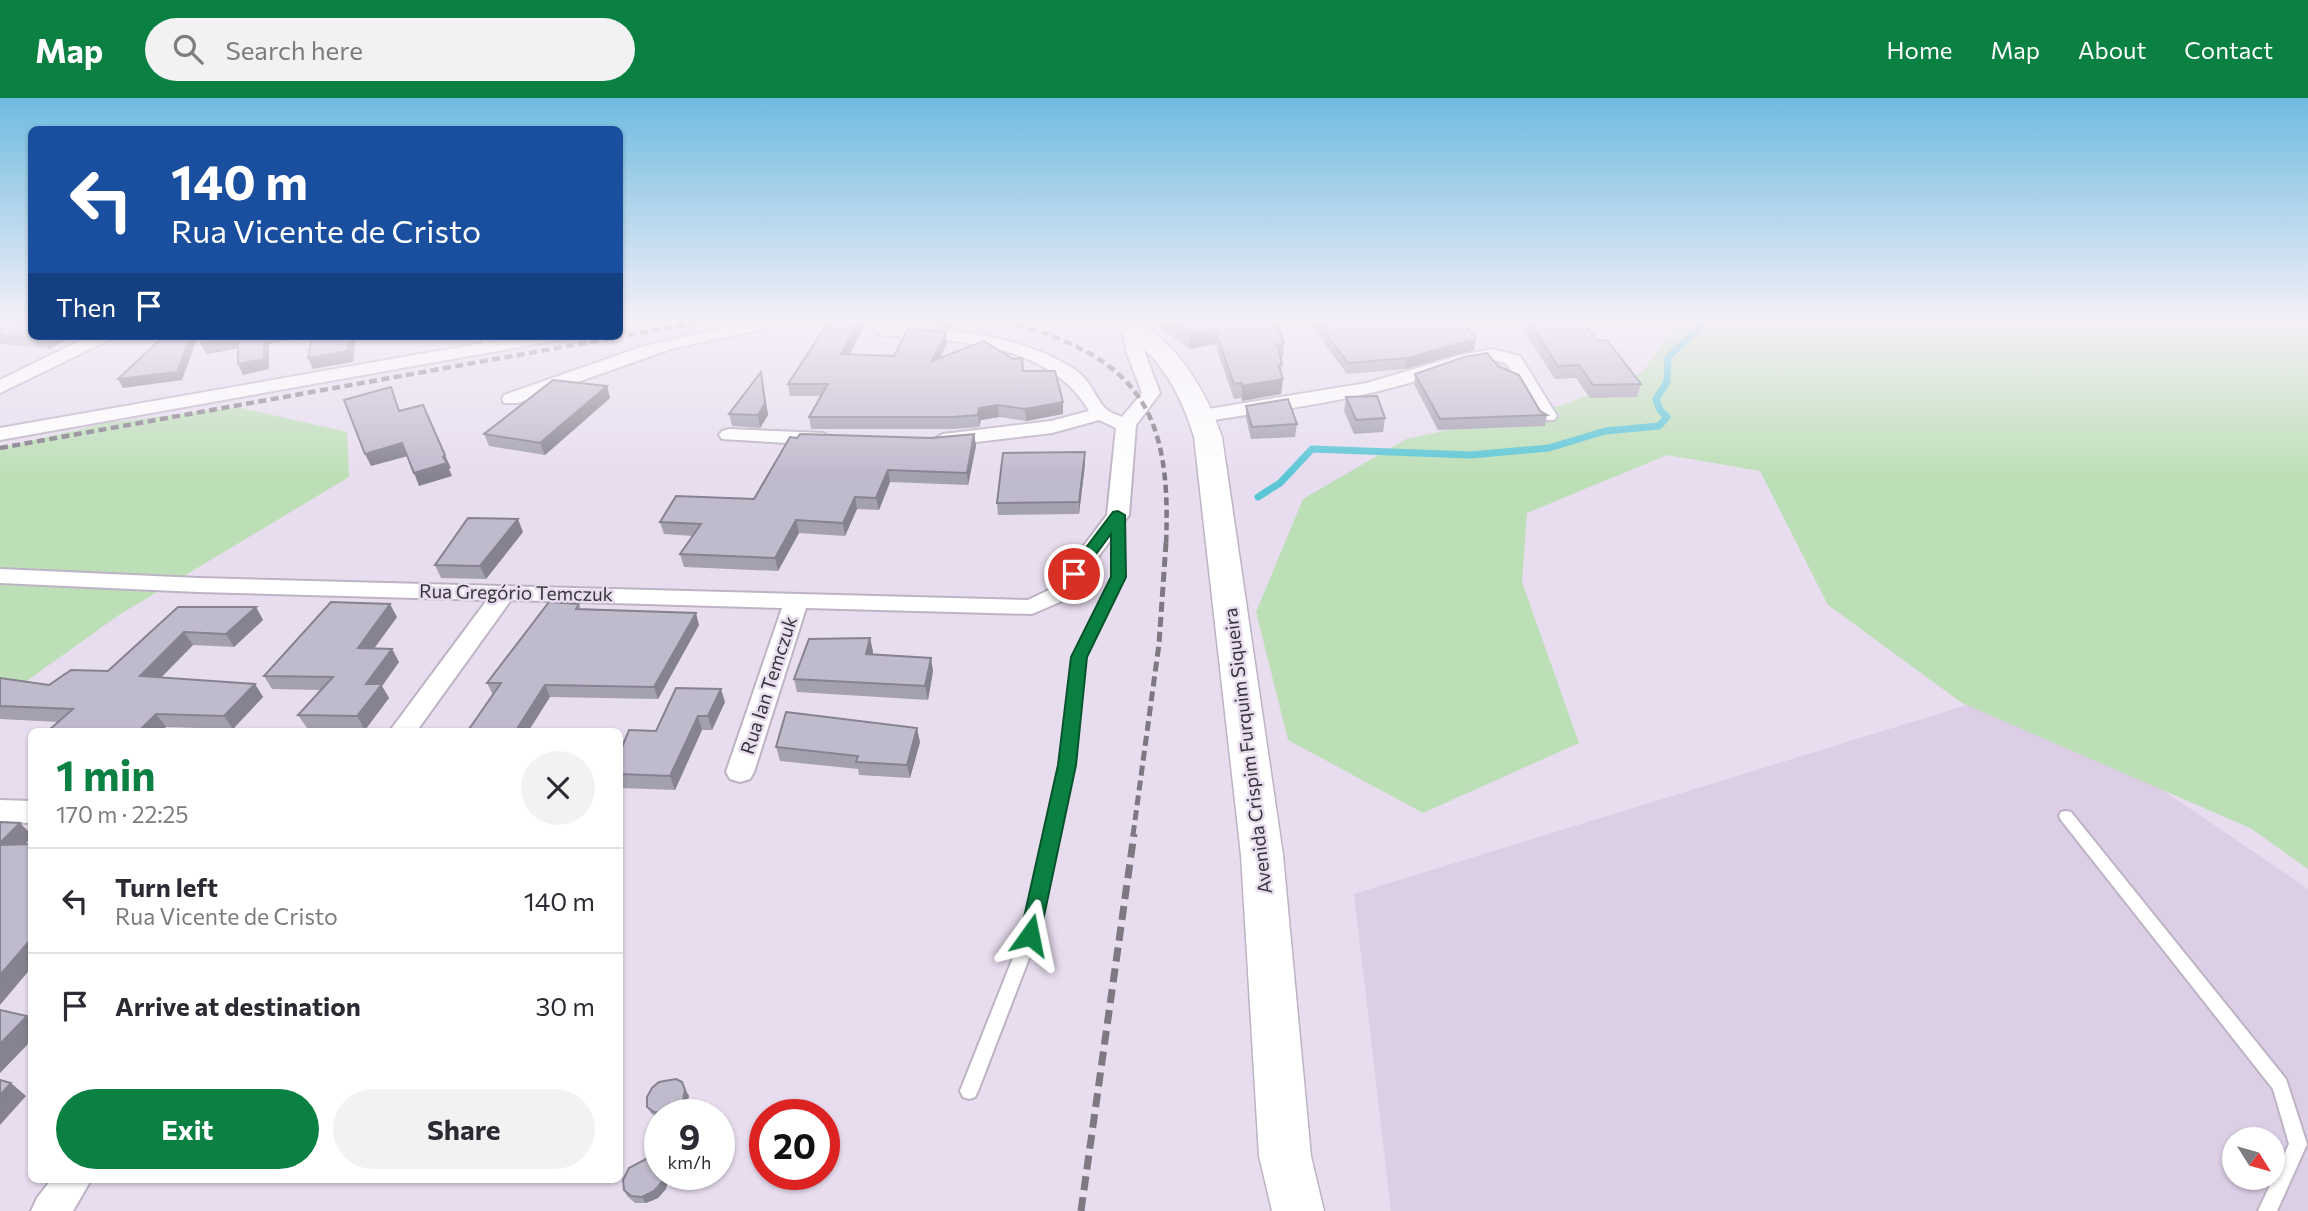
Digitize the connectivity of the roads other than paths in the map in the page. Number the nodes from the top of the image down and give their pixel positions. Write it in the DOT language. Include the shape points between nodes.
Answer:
graph roads {
  1 [pos="28,373"];
  2 [pos="323,373"];
  3 [pos="586,373"];
  4 [pos="1068,373"];
  5 [pos="1143,373"];
  6 [pos="1179,373"];
  7 [pos="1425,373"];
  8 [pos="1522,373"];
  9 [pos="0,387"];
  10 [pos="511,399"];
  11 [pos="1100,414"];
  12 [pos="1202,416"];
  13 [pos="1547,416"];
  14 [pos="1126,425"];
  15 [pos="0,434"];
  16 [pos="729,435"];
  17 [pos="838,439"];
  18 [pos="919,440"];
  19 [pos="1118,515"];
  20 [pos="0,576"];
  21 [pos="505,592"];
  22 [pos="797,599"];
  23 [pos="405,728"];
  24 [pos="740,772"];
  25 [pos="0,811"];
  26 [pos="28,812"];
  27 [pos="2066,816"];
  28 [pos="969,1091"];
  29 [pos="71,1183"];
  30 [pos="50,1211"];
  31 [pos="1298,1211"];
  32 [pos="2266,1211"];
  1 -- 9 [label="street"];
  2 -- 15 [label="street"];
  3 -- 10 [label="street"];
  4 -- 11 [label="street" via="1085,388"];
  5 -- 14 [label="street" via="1151,393"];
  6 -- 12 [label="main road, Avenida Crispim Furquim Siqueira"];
  7 -- 12 [label="street" via="1349,392"];
  8 -- 13 [label="street"];
  11 -- 14 [label="street"];
  11 -- 18 [label="street" via="1004,435"];
  12 -- 31 [label="main road, Avenida Crispim Furquim Siqueira" via="1262,855 1286,1156"];
  14 -- 19 [label="street"];
  16 -- 17 [label="street"];
  19 -- 22 [label="street, Rua Gregório Temczuk" via="1059,594 1032,607"];
  19 -- 28 [label="lane" via="1118,577 1079,657 1067,765 1030,935"];
  20 -- 21 [label="street, Rua Gregório Temczuk"];
  21 -- 22 [label="street, Rua Gregório Temczuk"];
  21 -- 23 [label="street"];
  22 -- 24 [label="street, Rua Ian Temczuk"];
  25 -- 26 [label="street"];
  27 -- 32 [label="lane" via="2280,1085 2298,1144"];
  29 -- 30 [label="street"];
}
